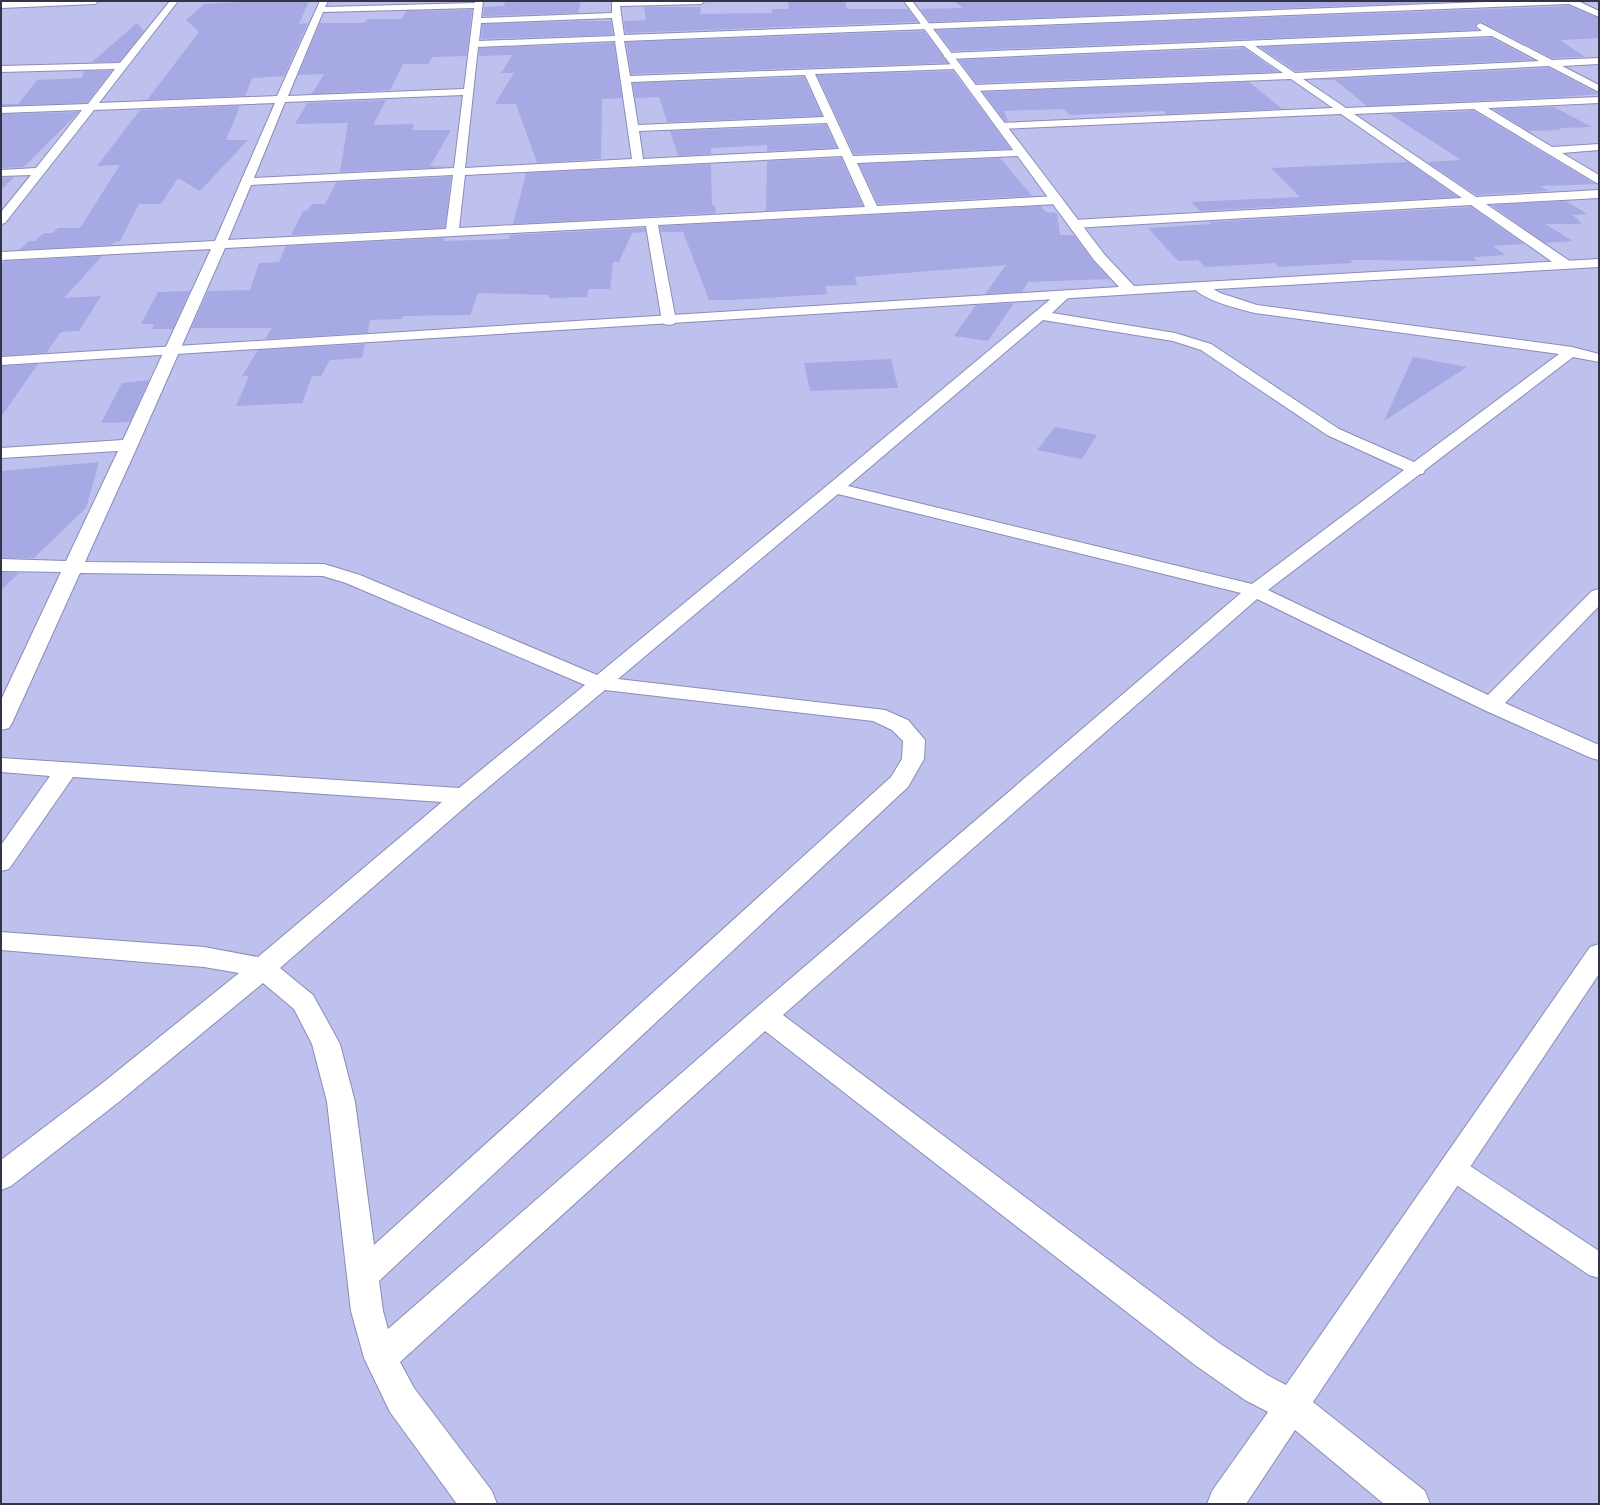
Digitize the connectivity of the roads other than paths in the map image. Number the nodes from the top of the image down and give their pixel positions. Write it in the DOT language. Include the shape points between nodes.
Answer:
graph roads {
  1 [pos="95,1"];
  2 [pos="174,1"];
  3 [pos="701,1"];
  4 [pos="908,1"];
  5 [pos="1432,1"];
  6 [pos="1570,1"];
  7 [pos="1577,1"];
  8 [pos="616,2"];
  9 [pos="479,3"];
  10 [pos="1,4"];
  11 [pos="1191,5"];
  12 [pos="322,6"];
  13 [pos="1442,6"];
  14 [pos="1599,14"];
  15 [pos="616,15"];
  16 [pos="1205,16"];
  17 [pos="1461,16"];
  18 [pos="476,20"];
  19 [pos="1474,23"];
  20 [pos="1217,24"];
  21 [pos="927,27"];
  22 [pos="1229,32"];
  23 [pos="1493,33"];
  24 [pos="621,38"];
  25 [pos="474,44"];
  26 [pos="1248,44"];
  27 [pos="948,56"];
  28 [pos="1599,61"];
  29 [pos="1549,63"];
  30 [pos="122,66"];
  31 [pos="956,66"];
  32 [pos="1,70"];
  33 [pos="809,72"];
  34 [pos="1294,76"];
  35 [pos="626,79"];
  36 [pos="974,88"];
  37 [pos="1599,90"];
  38 [pos="468,92"];
  39 [pos="280,100"];
  40 [pos="1599,100"];
  41 [pos="1476,105"];
  42 [pos="90,107"];
  43 [pos="1,110"];
  44 [pos="1344,110"];
  45 [pos="830,120"];
  46 [pos="1000,126"];
  47 [pos="634,128"];
  48 [pos="1599,147"];
  49 [pos="1550,150"];
  50 [pos="1020,153"];
  51 [pos="848,156"];
  52 [pos="638,161"];
  53 [pos="39,171"];
  54 [pos="458,171"];
  55 [pos="1,174"];
  56 [pos="1599,180"];
  57 [pos="246,182"];
  58 [pos="1599,194"];
  59 [pos="1056,200"];
  60 [pos="1477,202"];
  61 [pos="872,209"];
  62 [pos="1,220"];
  63 [pos="651,221"];
  64 [pos="1074,224"];
  65 [pos="452,232"];
  66 [pos="220,244"];
  67 [pos="1,256"];
  68 [pos="1599,263"];
  69 [pos="1566,265"];
  70 [pos="1200,287"];
  71 [pos="1130,290"];
  72 [pos="1064,295"];
  73 [pos="1040,315"];
  74 [pos="669,321"];
  75 [pos="172,351"];
  76 [pos="1572,351"];
  77 [pos="1599,358"];
  78 [pos="1,361"];
  79 [pos="130,445"];
  80 [pos="1,454"];
  81 [pos="1417,470"];
  82 [pos="836,488"];
  83 [pos="1,565"];
  84 [pos="73,567"];
  85 [pos="1255,591"];
  86 [pos="1599,595"];
  87 [pos="599,683"];
  88 [pos="1491,705"];
  89 [pos="1,723"];
  90 [pos="1599,752"];
  91 [pos="1,765"];
  92 [pos="66,770"];
  93 [pos="464,796"];
  94 [pos="1,863"];
  95 [pos="1,941"];
  96 [pos="1599,954"];
  97 [pos="263,968"];
  98 [pos="764,1016"];
  99 [pos="1452,1168"];
  100 [pos="1,1177"];
  101 [pos="1599,1266"];
  102 [pos="363,1275"];
  103 [pos="380,1358"];
  104 [pos="1291,1406"];
  105 [pos="479,1504"];
  106 [pos="1225,1504"];
  107 [pos="1412,1504"];
  1 -- 10 [label="street"];
  2 -- 30 [label="street"];
  3 -- 8 [label="street"];
  4 -- 21 [label="street"];
  5 -- 13 [label="street"];
  6 -- 7 [label="street"];
  6 -- 13 [label="street"];
  6 -- 14 [label="street"];
  8 -- 15 [label="street"];
  9 -- 12 [label="street"];
  9 -- 18 [label="street"];
  11 -- 16 [label="street"];
  12 -- 39 [label="street"];
  13 -- 16 [label="street"];
  13 -- 17 [label="street"];
  15 -- 18 [label="street"];
  15 -- 24 [label="street"];
  16 -- 20 [label="street"];
  16 -- 21 [label="street"];
  18 -- 25 [label="street"];
  19 -- 23 [label="street"];
  21 -- 24 [label="street"];
  21 -- 27 [label="street"];
  22 -- 26 [label="street"];
  23 -- 26 [label="street"];
  23 -- 29 [label="street"];
  24 -- 25 [label="street"];
  24 -- 35 [label="street"];
  25 -- 38 [label="street"];
  26 -- 27 [label="street"];
  26 -- 34 [label="street"];
  27 -- 31 [label="street"];
  28 -- 29 [label="street"];
  29 -- 34 [label="street"];
  29 -- 37 [label="street"];
  30 -- 32 [label="street"];
  30 -- 42 [label="street"];
  31 -- 33 [label="street"];
  31 -- 36 [label="street"];
  33 -- 35 [label="street"];
  33 -- 45 [label="street"];
  34 -- 36 [label="street"];
  34 -- 44 [label="street"];
  35 -- 47 [label="street"];
  36 -- 46 [label="street"];
  38 -- 39 [label="street"];
  38 -- 54 [label="street"];
  39 -- 42 [label="street"];
  39 -- 57 [label="street"];
  40 -- 41 [label="street"];
  41 -- 44 [label="street"];
  41 -- 49 [label="street"];
  42 -- 43 [label="street"];
  42 -- 53 [label="street"];
  44 -- 46 [label="street"];
  44 -- 60 [label="street"];
  45 -- 47 [label="street"];
  45 -- 51 [label="street"];
  46 -- 50 [label="street"];
  47 -- 52 [label="street"];
  48 -- 49 [label="street"];
  49 -- 56 [label="street"];
  50 -- 51 [label="street"];
  50 -- 59 [label="street"];
  51 -- 52 [label="street"];
  51 -- 61 [label="street"];
  52 -- 54 [label="street"];
  53 -- 55 [label="street"];
  53 -- 62 [label="street"];
  54 -- 57 [label="street"];
  54 -- 65 [label="street"];
  57 -- 66 [label="street"];
  58 -- 60 [label="street"];
  59 -- 61 [label="street"];
  59 -- 64 [label="street"];
  60 -- 64 [label="street"];
  60 -- 69 [label="street"];
  61 -- 63 [label="street"];
  63 -- 65 [label="street"];
  63 -- 74 [label="street"];
  64 -- 71 [label="street" via="1099,257"];
  65 -- 66 [label="street"];
  66 -- 67 [label="street"];
  66 -- 75 [label="street"];
  68 -- 69 [label="street"];
  69 -- 70 [label="street"];
  70 -- 71 [label="street"];
  70 -- 76 [label="street" via="1232,303 1255,309"];
  71 -- 72 [label="street"];
  72 -- 73 [label="street"];
  72 -- 74 [label="street"];
  73 -- 81 [label="street" via="1175,337 1206,347 1333,432"];
  73 -- 82 [label="street"];
  74 -- 75 [label="street"];
  75 -- 78 [label="street"];
  75 -- 79 [label="street"];
  76 -- 77 [label="street"];
  76 -- 81 [label="street"];
  79 -- 80 [label="street"];
  79 -- 84 [label="street"];
  81 -- 85 [label="street"];
  82 -- 85 [label="street"];
  82 -- 87 [label="street"];
  83 -- 84 [label="street"];
  84 -- 87 [label="street" via="324,570 359,582"];
  84 -- 89 [label="street"];
  85 -- 88 [label="street"];
  85 -- 98 [label="street"];
  86 -- 88 [label="street"];
  87 -- 93 [label="street"];
  87 -- 102 [label="street" via="877,715 900,725 914,740 913,758 900,782"];
  88 -- 90 [label="street"];
  91 -- 92 [label="street"];
  92 -- 93 [label="street"];
  92 -- 94 [label="street"];
  93 -- 97 [label="street"];
  95 -- 97 [label="street" via="204,958"];
  96 -- 99 [label="street"];
  97 -- 100 [label="street" via="110,1093"];
  97 -- 102 [label="street" via="304,1002 326,1044 341,1102"];
  98 -- 103 [label="street"];
  98 -- 104 [label="street" via="1207,1354 1257,1388"];
  99 -- 101 [label="lane"];
  99 -- 104 [label="street"];
  102 -- 103 [label="street" via="367,1311"];
  103 -- 105 [label="street" via="402,1400"];
  104 -- 106 [label="street"];
  104 -- 107 [label="street"];
}
